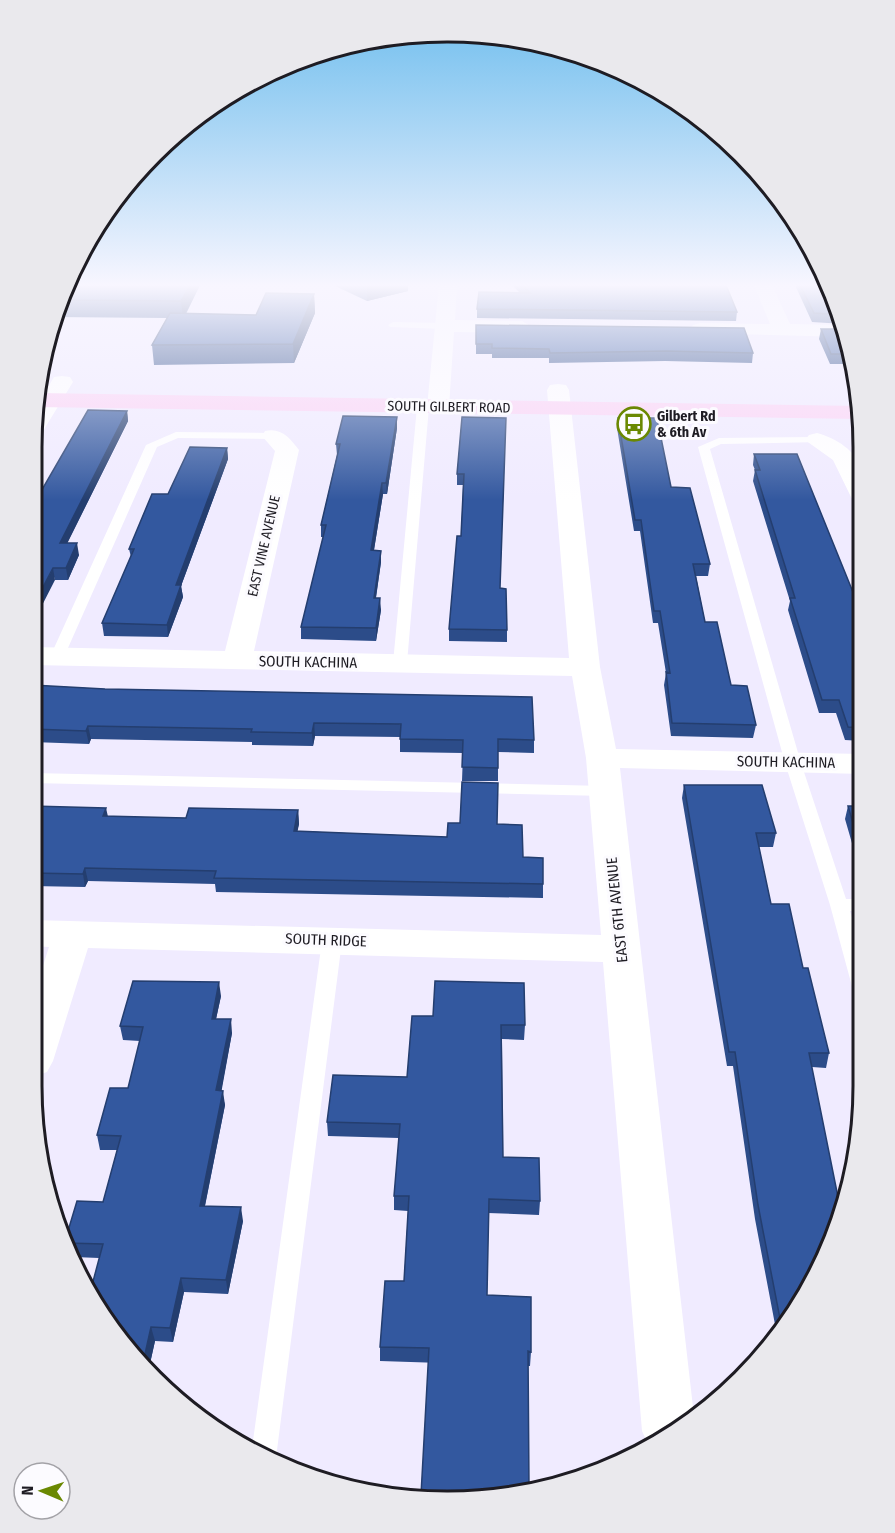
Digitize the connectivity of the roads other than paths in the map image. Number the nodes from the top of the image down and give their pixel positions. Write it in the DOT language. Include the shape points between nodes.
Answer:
graph roads {
  1 [pos="441,357"];
  2 [pos="47,391"];
  3 [pos="850,394"];
  4 [pos="559,399"];
  5 [pos="434,401"];
  6 [pos="851,413"];
  7 [pos="273,436"];
  8 [pos="816,440"];
  9 [pos="853,476"];
  10 [pos="44,657"];
  11 [pos="237,661"];
  12 [pos="400,663"];
  13 [pos="585,667"];
  14 [pos="793,763"];
  15 [pos="853,764"];
  16 [pos="603,775"];
  17 [pos="42,778"];
  18 [pos="839,905"];
  19 [pos="853,905"];
  20 [pos="42,933"];
  21 [pos="73,933"];
  22 [pos="332,940"];
  23 [pos="621,949"];
  24 [pos="853,955"];
  25 [pos="42,1030"];
  26 [pos="668,1426"];
  27 [pos="266,1448"];
  1 -- 5 [label="street"];
  2 -- 5 [label="main road, SOUTH GILBERT ROAD"];
  3 -- 4 [label="main road, SOUTH GILBERT ROAD"];
  4 -- 5 [label="main road, SOUTH GILBERT ROAD"];
  4 -- 6 [label="main road, SOUTH GILBERT ROAD"];
  4 -- 13 [label="street, EAST 6TH AVENUE"];
  5 -- 12 [label="lane"];
  7 -- 10 [label="lane" via="176,435 152,445"];
  7 -- 11 [label="street, EAST VINE AVENUE" via="287,450"];
  8 -- 9 [label="street" via="843,456"];
  8 -- 14 [label="lane" via="719,441 704,447"];
  10 -- 11 [label="street, SOUTH KACHINA"];
  11 -- 12 [label="street, SOUTH KACHINA"];
  12 -- 13 [label="street, SOUTH KACHINA"];
  13 -- 16 [label="street, EAST 6TH AVENUE"];
  14 -- 15 [label="street, SOUTH KACHINA"];
  14 -- 16 [label="street, SOUTH KACHINA"];
  14 -- 18 [label="lane"];
  16 -- 17 [label="lane"];
  16 -- 23 [label="street, EAST 6TH AVENUE"];
  18 -- 19 [label="lane"];
  18 -- 24 [label="lane"];
  20 -- 21 [label="street, SOUTH RIDGE"];
  21 -- 22 [label="street, SOUTH RIDGE"];
  21 -- 25 [label="street"];
  22 -- 23 [label="street, SOUTH RIDGE"];
  22 -- 27 [label="lane"];
  23 -- 26 [label="street, EAST 6TH AVENUE"];
}
